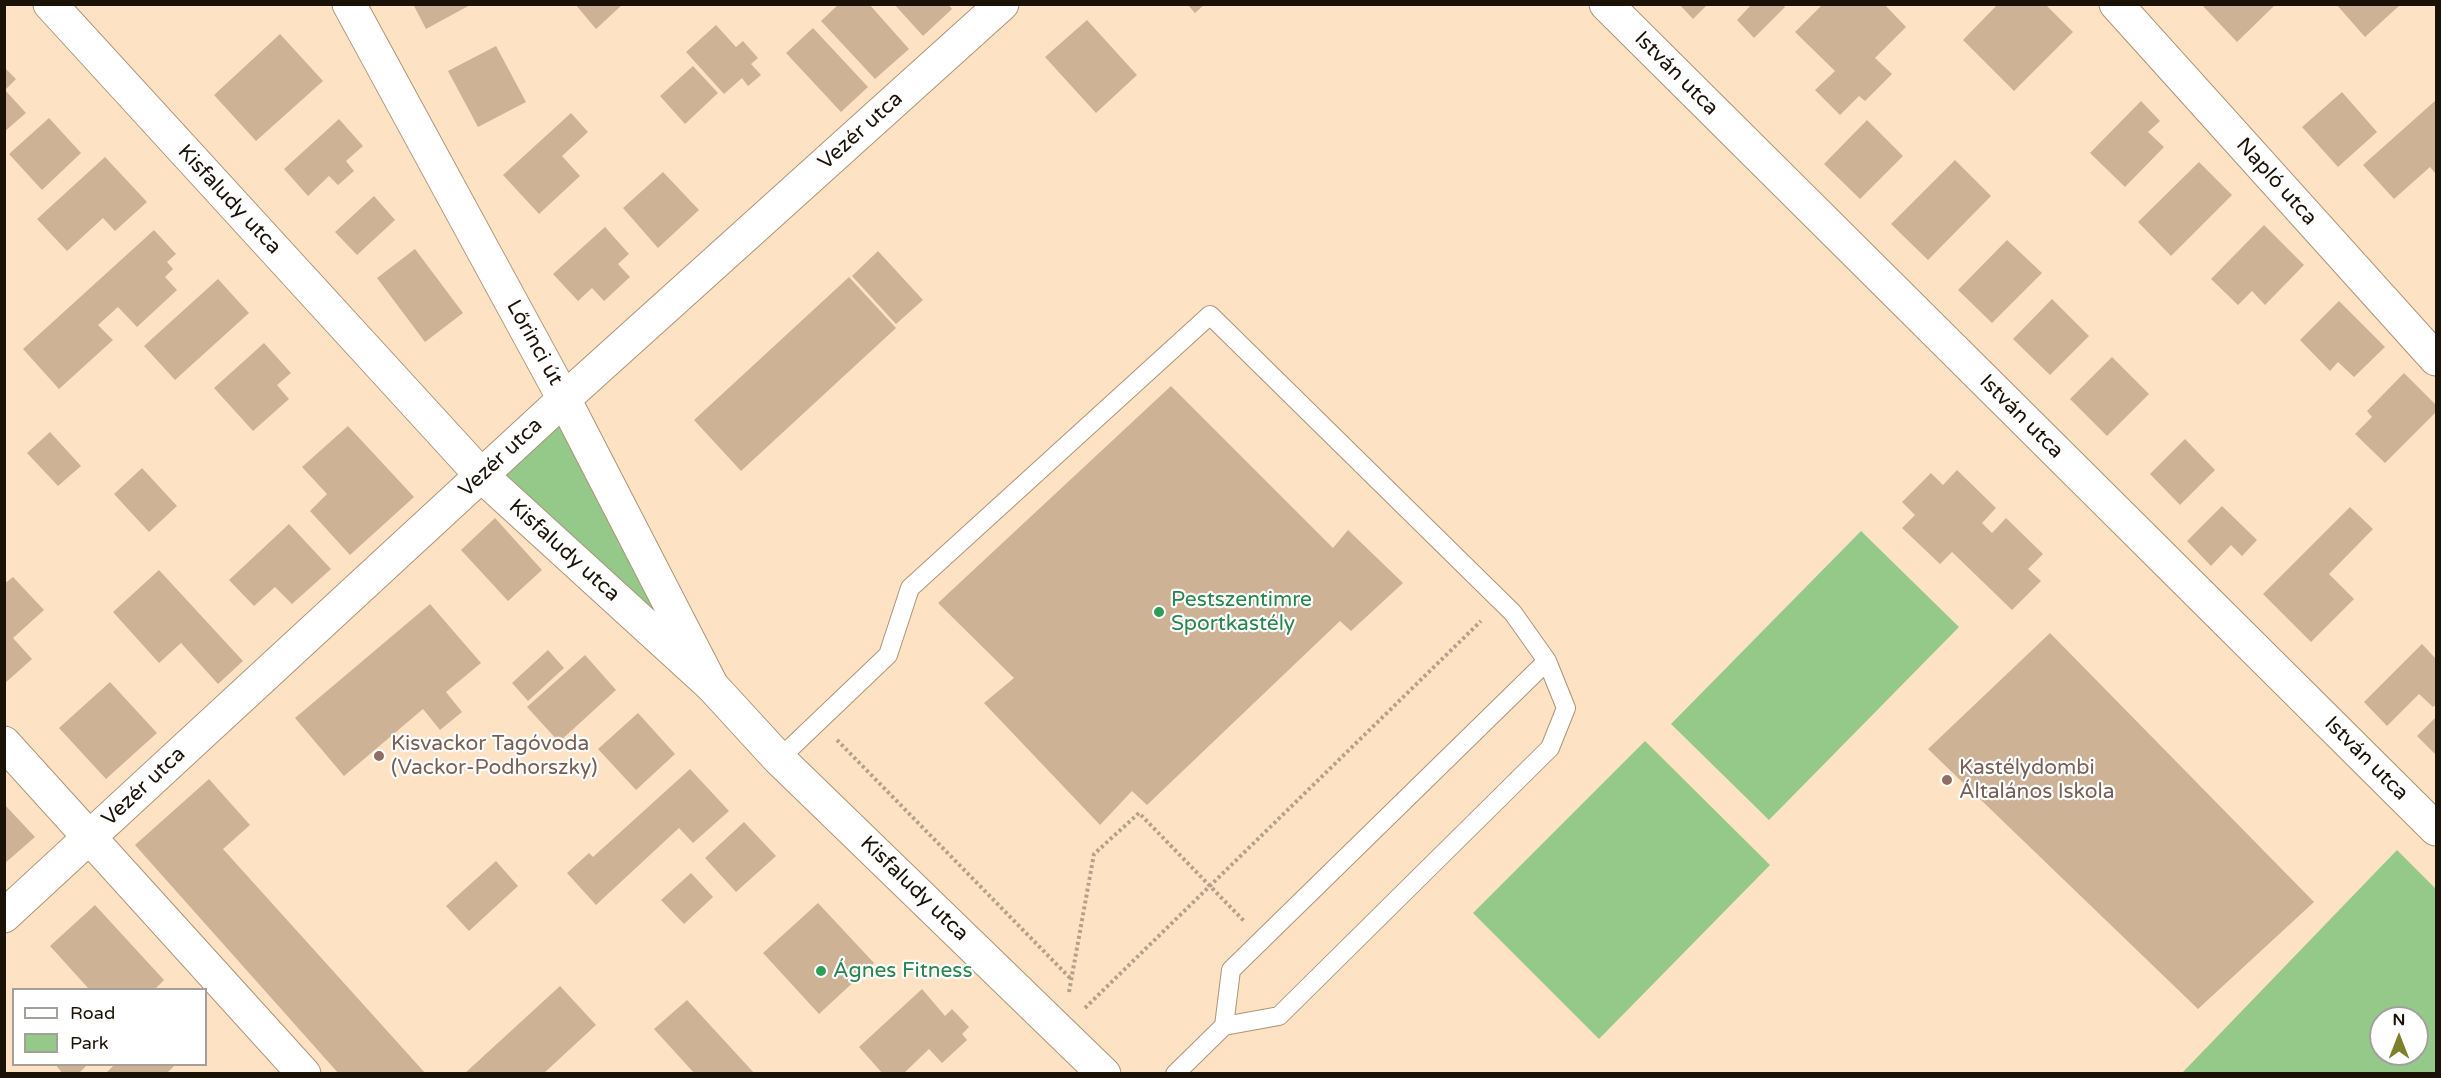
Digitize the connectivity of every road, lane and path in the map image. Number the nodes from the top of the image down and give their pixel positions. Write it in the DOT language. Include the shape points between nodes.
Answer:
graph roads {
  1 [pos="50,4"];
  2 [pos="349,4"];
  3 [pos="1002,4"];
  4 [pos="1606,4"];
  5 [pos="2116,4"];
  6 [pos="2436,359"];
  7 [pos="564,399"];
  8 [pos="482,476"];
  9 [pos="1502,601"];
  10 [pos="1547,661"];
  11 [pos="712,686"];
  12 [pos="819,723"];
  13 [pos="4,743"];
  14 [pos="779,759"];
  15 [pos="2436,829"];
  16 [pos="89,837"];
  17 [pos="1210,885"];
  18 [pos="4,916"];
  19 [pos="1262,939"];
  20 [pos="1072,979"];
  21 [pos="1224,1026"];
  22 [pos="1061,1031"];
  23 [pos="304,1074"];
  24 [pos="1104,1074"];
  25 [pos="1175,1074"];
  1 -- 8 [label="street, Kisfaludy utca"];
  2 -- 7 [label="street, Lőrinci út"];
  3 -- 7 [label="street, Vezér utca"];
  4 -- 15 [label="street, István utca"];
  5 -- 6 [label="street, Napló utca"];
  7 -- 8 [label="street, Vezér utca"];
  7 -- 11 [label="street, Lőrinci út"];
  8 -- 11 [label="street, Kisfaludy utca"];
  8 -- 16 [label="street, Vezér utca"];
  9 -- 10 [label="lane"];
  9 -- 12 [label="lane" via="1210,315 910,588 888,655"];
  9 -- 17 [label="path"];
  10 -- 19 [label="lane"];
  10 -- 21 [label="lane" via="1566,708 1550,748 1279,1016"];
  11 -- 14 [label="street, Kisfaludy utca"];
  12 -- 14 [label="lane"];
  12 -- 20 [label="path"];
  13 -- 16 [label="street"];
  14 -- 22 [label="street, Kisfaludy utca"];
  16 -- 18 [label="street, Vezér utca"];
  16 -- 23 [label="street"];
  17 -- 19 [label="path"];
  17 -- 20 [label="path" via="1139,813 1094,854"];
  17 -- 22 [label="path"];
  19 -- 21 [label="lane" via="1231,969"];
  20 -- 22 [label="path"];
  21 -- 25 [label="lane"];
  22 -- 24 [label="street, Kisfaludy utca"];
}
